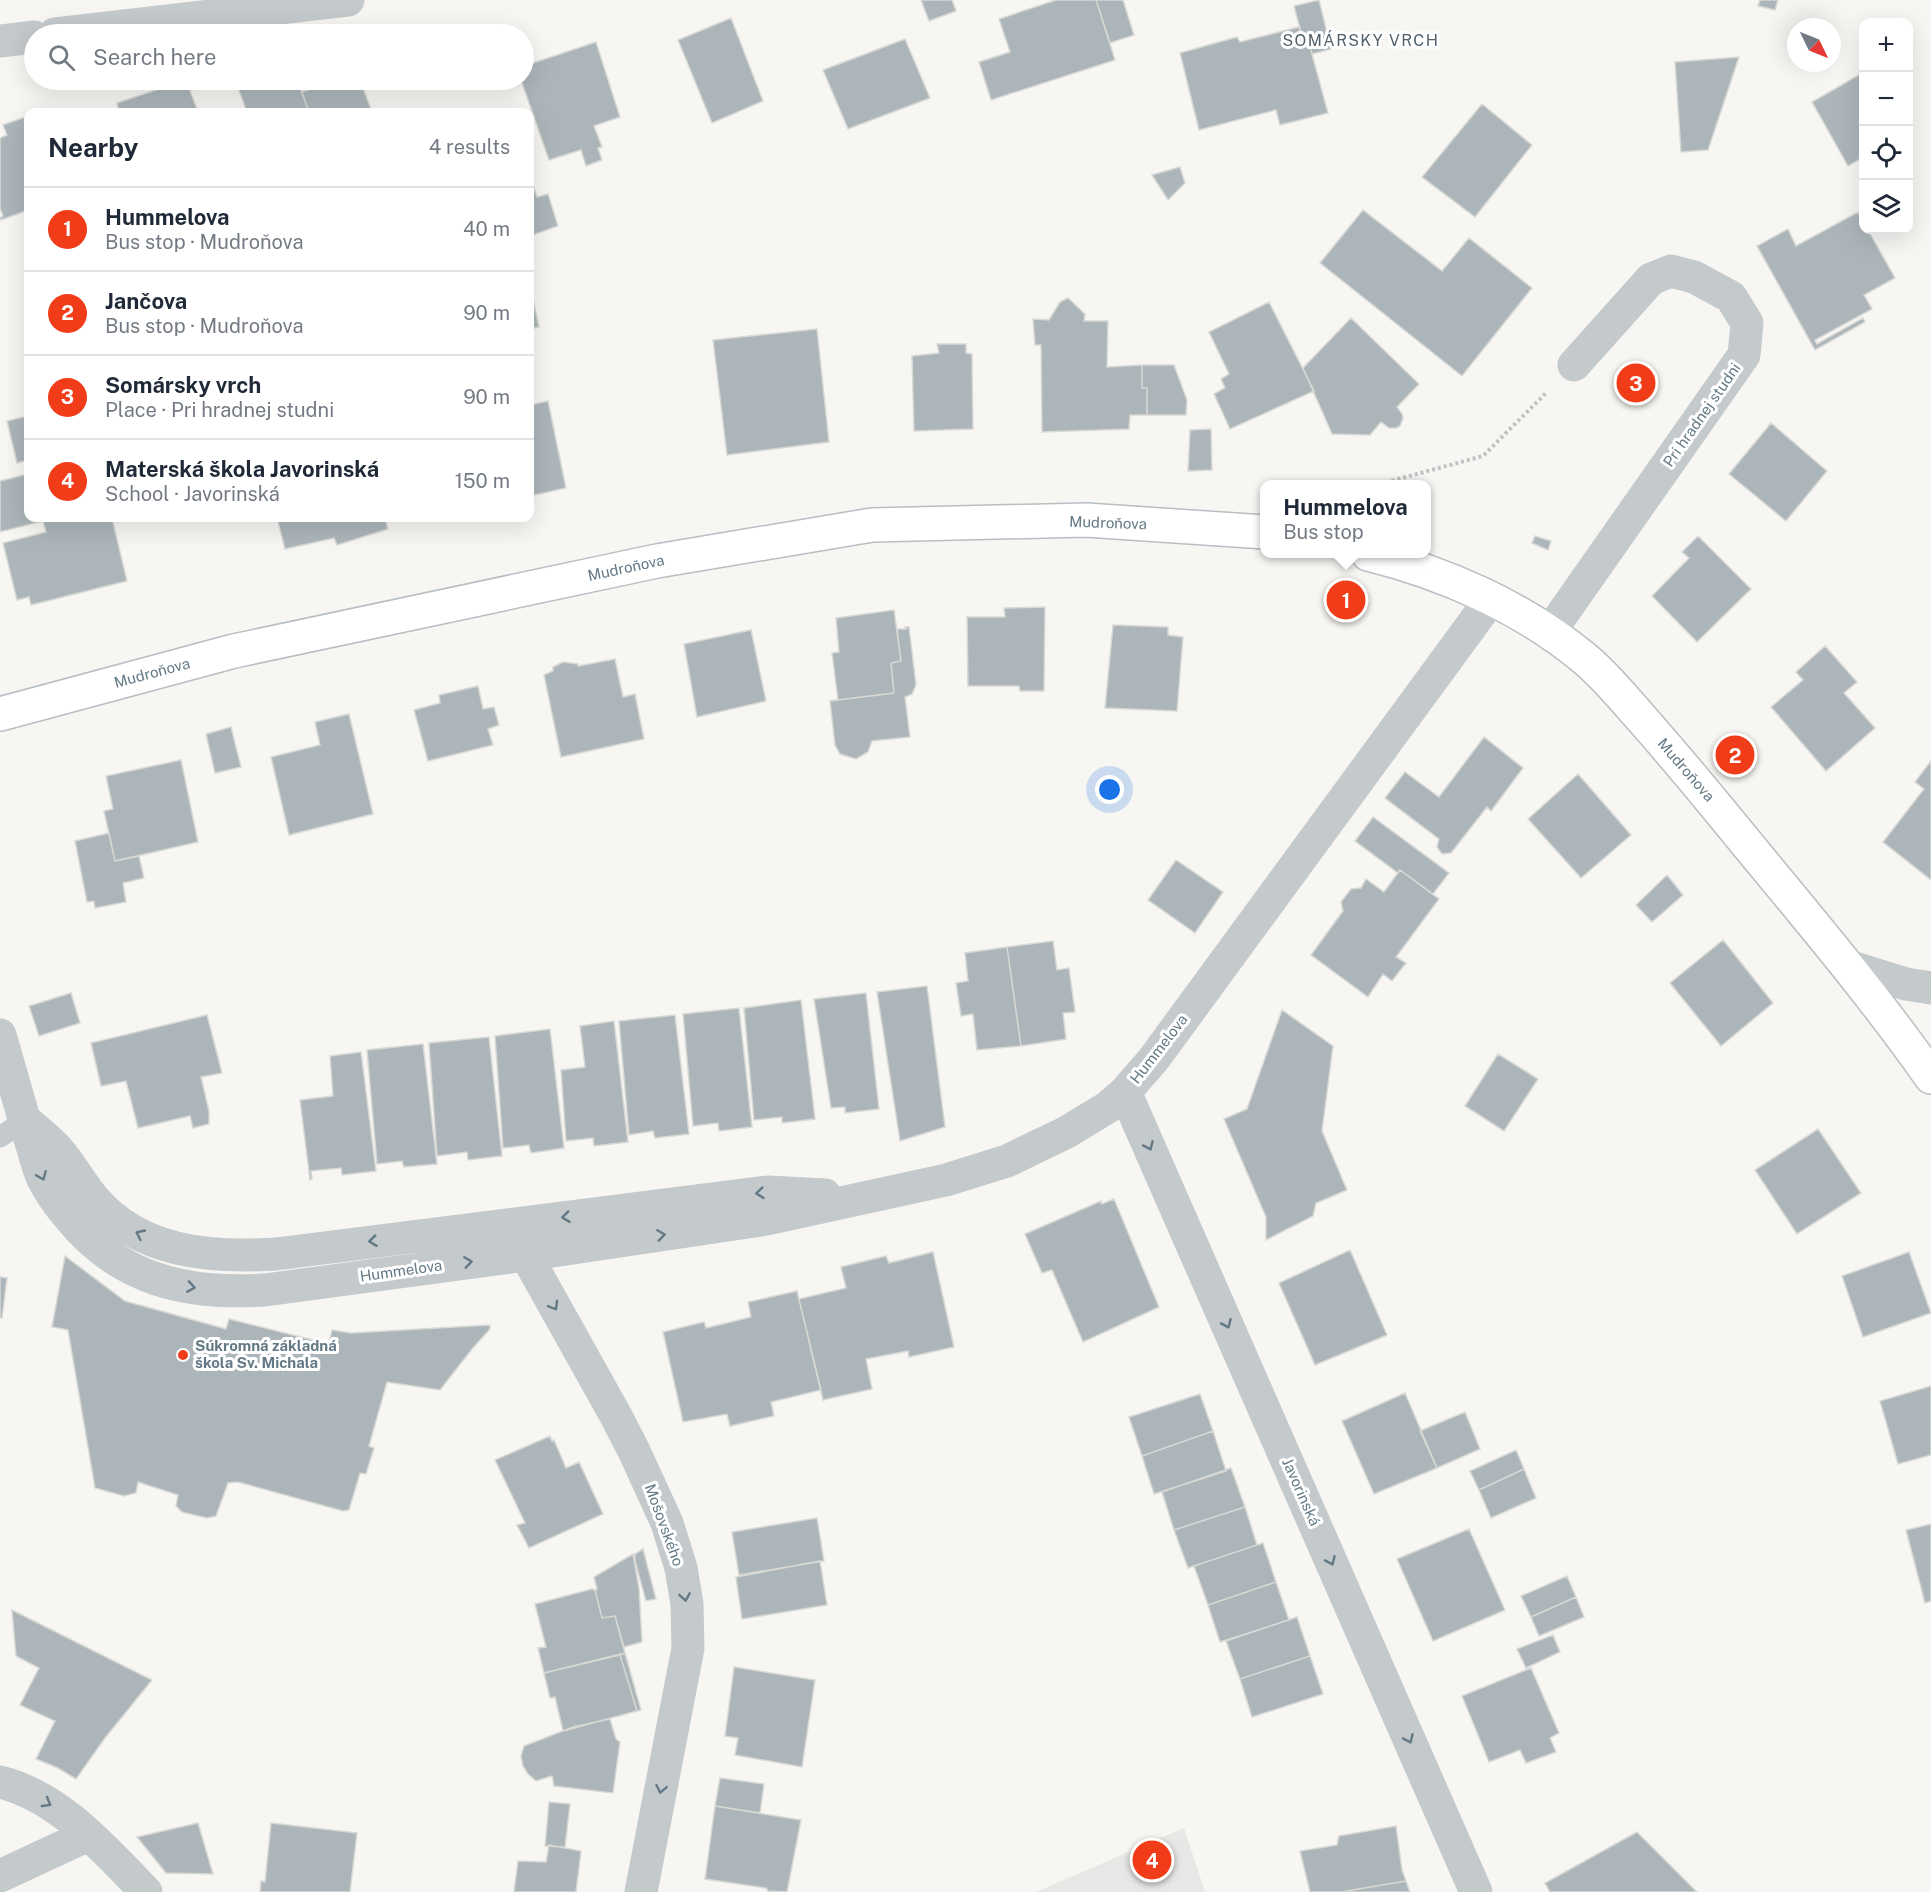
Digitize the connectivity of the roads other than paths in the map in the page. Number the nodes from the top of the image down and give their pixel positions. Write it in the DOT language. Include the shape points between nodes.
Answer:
graph roads {
  1 [pos="348,0"];
  2 [pos="141,24"];
  3 [pos="24,38"];
  4 [pos="0,41"];
  5 [pos="1574,365"];
  6 [pos="1260,532"];
  7 [pos="1382,558"];
  8 [pos="1491,599"];
  9 [pos="1549,633"];
  10 [pos="0,714"];
  11 [pos="1848,966"];
  12 [pos="1931,988"];
  13 [pos="0,1035"];
  14 [pos="1931,1077"];
  15 [pos="1125,1092"];
  16 [pos="12,1129"];
  17 [pos="860,1197"];
  18 [pos="526,1255"];
  19 [pos="0,1782"];
  20 [pos="88,1835"];
  21 [pos="0,1875"];
  22 [pos="146,1892"];
  23 [pos="641,1892"];
  24 [pos="1476,1892"];
  1 -- 2 [label="street"];
  3 -- 4 [label="street"];
  5 -- 9 [label="street, Pri hradnej studni" via="1651,279 1671,271 1694,277 1731,297 1747,323 1744,355"];
  6 -- 10 [label="street, Mudroňova" via="1086,520 872,525 657,561 234,651"];
  7 -- 8 [label="street, Mudroňova" via="1424,570"];
  8 -- 9 [label="street, Mudroňova"];
  8 -- 15 [label="street, Hummelova" via="1153,1060"];
  9 -- 11 [label="street, Mudroňova" via="1585,659 1616,690"];
  11 -- 12 [label="street"];
  11 -- 14 [label="street, Mudroňova"];
  13 -- 16 [label="street, Hummelova"];
  15 -- 17 [label="street, Hummelova" via="1067,1132 1007,1161 946,1180"];
  15 -- 24 [label="street, Javorinská, one-way"];
  17 -- 16 [label="street, Hummelova, one-way" via="768,1192 276,1254 220,1255 162,1243 120,1223 94,1199 58,1150"];
  16 -- 18 [label="street, Hummelova, one-way" via="59,1206 81,1232 115,1261 165,1283 199,1289 257,1290"];
  18 -- 17 [label="street, Hummelova, one-way" via="767,1219"];
  18 -- 23 [label="street, Mošovského, one-way" via="634,1451 667,1523 681,1568 688,1648"];
  19 -- 20 [label="street, one-way" via="52,1806"];
  20 -- 21 [label="street"];
  20 -- 22 [label="street"];
}
